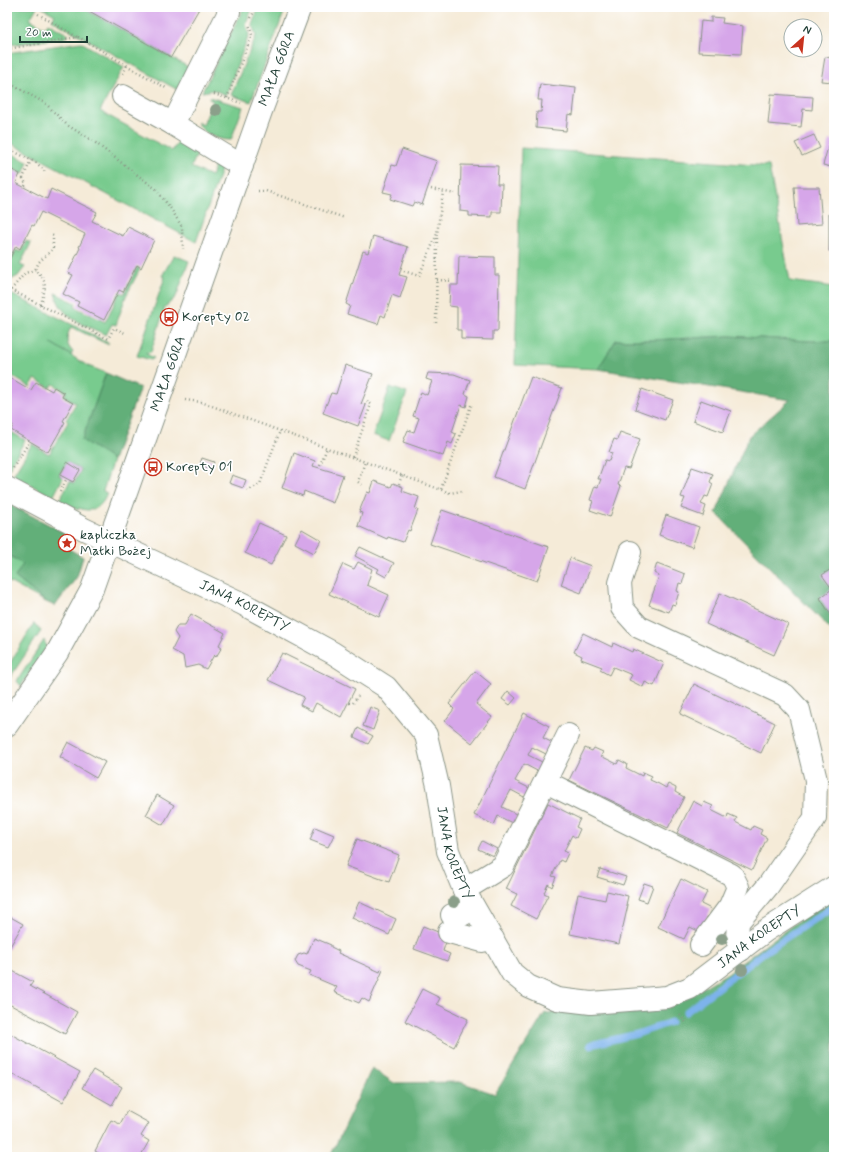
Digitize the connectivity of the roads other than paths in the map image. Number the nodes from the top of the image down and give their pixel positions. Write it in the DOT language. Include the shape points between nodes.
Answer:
graph roads {
  1 [pos="228,7"];
  2 [pos="300,7"];
  3 [pos="123,96"];
  4 [pos="173,124"];
  5 [pos="242,166"];
  6 [pos="9,480"];
  7 [pos="110,540"];
  8 [pos="630,552"];
  9 [pos="7,725"];
  10 [pos="568,735"];
  11 [pos="546,782"];
  12 [pos="834,887"];
  13 [pos="469,899"];
  14 [pos="493,939"];
  15 [pos="701,945"];
  16 [pos="741,950"];
  1 -- 4 [label="street" via="229,12"];
  2 -- 5 [label="street, MAŁA GÓRA"];
  3 -- 4 [label="street"];
  4 -- 5 [label="street"];
  5 -- 7 [label="street, MAŁA GÓRA"];
  6 -- 7 [label="street, JANA KOREPTY" via="84,529"];
  7 -- 9 [label="street, MAŁA GÓRA" via="92,589 59,648"];
  7 -- 13 [label="street, JANA KOREPTY" via="243,604 281,633 333,653 386,687 426,735 438,786 448,850"];
  8 -- 16 [label="street" via="620,583 622,608 639,627 785,695 799,710 816,780 815,818 768,886 738,922 737,939"];
  10 -- 11 [label="street"];
  11 -- 13 [label="street" via="503,866"];
  11 -- 15 [label="street" via="732,875 738,888 730,906"];
  12 -- 16 [label="street, JANA KOREPTY" via="765,931"];
  13 -- 14 [label="street, JANA KOREPTY"];
  13 -- 14 [label="street" via="462,915 451,924 482,941"];
  14 -- 16 [label="street, JANA KOREPTY" via="512,973 528,986 558,999 591,1003 667,997 690,988"];
}
